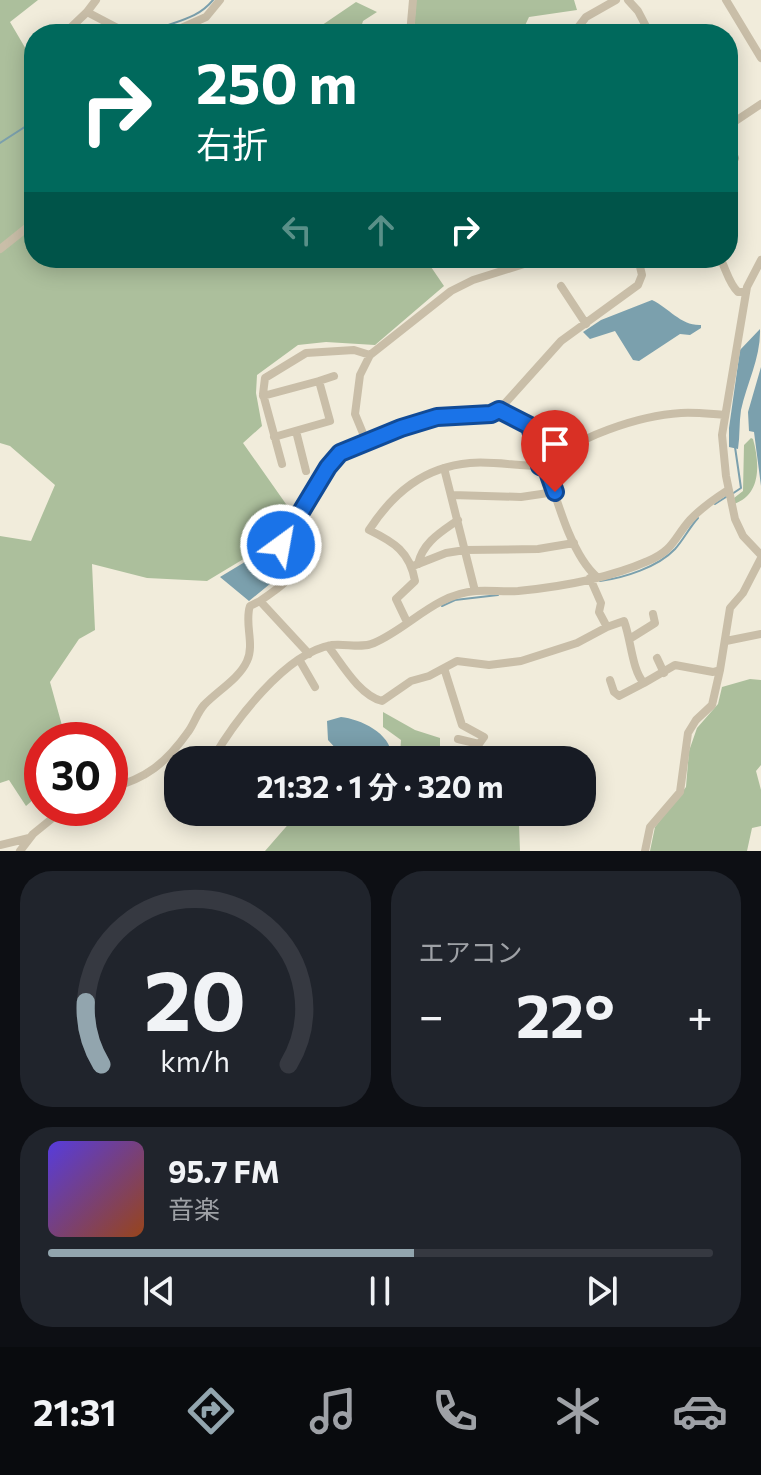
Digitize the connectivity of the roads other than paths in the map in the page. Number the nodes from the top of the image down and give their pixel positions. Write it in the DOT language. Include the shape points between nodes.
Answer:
graph roads {
  1 [pos="96,0"];
  2 [pos="220,0"];
  3 [pos="413,0"];
  4 [pos="616,0"];
  5 [pos="628,0"];
  6 [pos="726,0"];
  7 [pos="87,12"];
  8 [pos="74,24"];
  9 [pos="115,24"];
  10 [pos="190,24"];
  11 [pos="411,24"];
  12 [pos="581,24"];
  13 [pos="645,24"];
  14 [pos="761,58"];
  15 [pos="761,104"];
  16 [pos="738,119"];
  17 [pos="24,230"];
  18 [pos="0,249"];
  19 [pos="761,260"];
  20 [pos="511,268"];
  21 [pos="640,268"];
  22 [pos="726,268"];
  23 [pos="561,286"];
  24 [pos="746,292"];
  25 [pos="586,324"];
  26 [pos="370,355"];
  27 [pos="334,376"];
  28 [pos="319,381"];
  29 [pos="263,396"];
  30 [pos="499,410"];
  31 [pos="725,415"];
  32 [pos="296,431"];
  33 [pos="274,437"];
  34 [pos="367,443"];
  35 [pos="282,464"];
  36 [pos="444,468"];
  37 [pos="543,468"];
  38 [pos="306,471"];
  39 [pos="728,490"];
  40 [pos="555,492"];
  41 [pos="452,495"];
  42 [pos="458,520"];
  43 [pos="574,543"];
  44 [pos="465,550"];
  45 [pos="761,556"];
  46 [pos="415,565"];
  47 [pos="594,577"];
  48 [pos="475,591"];
  49 [pos="260,601"];
  50 [pos="653,614"];
  51 [pos="407,622"];
  52 [pos="607,627"];
  53 [pos="761,634"];
  54 [pos="631,638"];
  55 [pos="726,641"];
  56 [pos="328,646"];
  57 [pos="309,654"];
  58 [pos="657,658"];
  59 [pos="300,661"];
  60 [pos="444,668"];
  61 [pos="720,670"];
  62 [pos="664,673"];
  63 [pos="610,680"];
  64 [pos="644,683"];
  65 [pos="315,687"];
  66 [pos="458,739"];
  67 [pos="220,746"];
  68 [pos="128,783"];
  69 [pos="43,826"];
  70 [pos="30,837"];
  71 [pos="0,845"];
  72 [pos="20,851"];
  73 [pos="645,851"];
  1 -- 7 [label="street"];
  2 -- 10 [label="street" via="206,17"];
  3 -- 11 [label="street"];
  4 -- 12 [label="street"];
  5 -- 13 [label="street"];
  6 -- 14 [label="street"];
  7 -- 8 [label="street"];
  7 -- 9 [label="street"];
  15 -- 16 [label="street"];
  17 -- 18 [label="street"];
  19 -- 24 [label="street"];
  20 -- 26 [label="street" via="451,291"];
  21 -- 25 [label="street" via="638,285"];
  22 -- 24 [label="street" via="732,286"];
  23 -- 25 [label="street"];
  24 -- 31 [label="street"];
  25 -- 30 [label="street" via="561,341"];
  26 -- 29 [label="street" via="354,350 306,353 265,378"];
  26 -- 34 [label="street" via="360,375 355,414"];
  27 -- 28 [label="street"];
  28 -- 29 [label="street"];
  28 -- 32 [label="street" via="330,421"];
  29 -- 33 [label="street"];
  30 -- 34 [label="street" via="437,417"];
  30 -- 37 [label="street" via="530,426"];
  31 -- 37 [label="street" via="648,417 575,445"];
  31 -- 39 [label="street"];
  32 -- 33 [label="street"];
  32 -- 38 [label="street"];
  33 -- 35 [label="street"];
  34 -- 49 [label="street" via="340,453 328,467 281,545 292,572 287,582"];
  36 -- 37 [label="street" via="470,463"];
  36 -- 41 [label="street"];
  36 -- 46 [label="street" via="396,494 369,530 402,549"];
  37 -- 40 [label="street"];
  39 -- 45 [label="street" via="739,529"];
  39 -- 47 [label="street" via="701,508 664,554"];
  40 -- 41 [label="street" via="521,497"];
  40 -- 43 [label="street"];
  41 -- 42 [label="street"];
  42 -- 44 [label="street"];
  42 -- 46 [label="street" via="433,538"];
  43 -- 44 [label="street"];
  43 -- 47 [label="street"];
  44 -- 46 [label="street"];
  44 -- 48 [label="street"];
  45 -- 55 [label="street" via="730,608"];
  46 -- 51 [label="street" via="415,581 396,599"];
  47 -- 48 [label="street" via="522,590"];
  47 -- 52 [label="street"];
  48 -- 51 [label="street" via="447,599"];
  49 -- 57 [label="street"];
  49 -- 68 [label="street" via="247,615 247,661 203,707 167,757"];
  50 -- 54 [label="street" via="655,623"];
  51 -- 56 [label="street" via="373,644"];
  52 -- 54 [label="street" via="624,621"];
  52 -- 60 [label="street" via="531,658 489,665 457,661"];
  53 -- 55 [label="street"];
  54 -- 64 [label="street" via="637,676"];
  55 -- 61 [label="street"];
  56 -- 57 [label="street"];
  56 -- 60 [label="street" via="363,689 382,701 411,681"];
  57 -- 59 [label="street"];
  58 -- 62 [label="street"];
  59 -- 65 [label="street"];
  59 -- 67 [label="street" via="260,693"];
  60 -- 66 [label="street" via="462,725 484,737 479,744"];
  61 -- 62 [label="street" via="675,665"];
  61 -- 73 [label="street" via="712,705 688,733 680,792 650,827"];
  62 -- 64 [label="street"];
  63 -- 64 [label="street" via="619,696"];
  69 -- 70 [label="street"];
  70 -- 71 [label="street"];
  70 -- 72 [label="street"];
}
